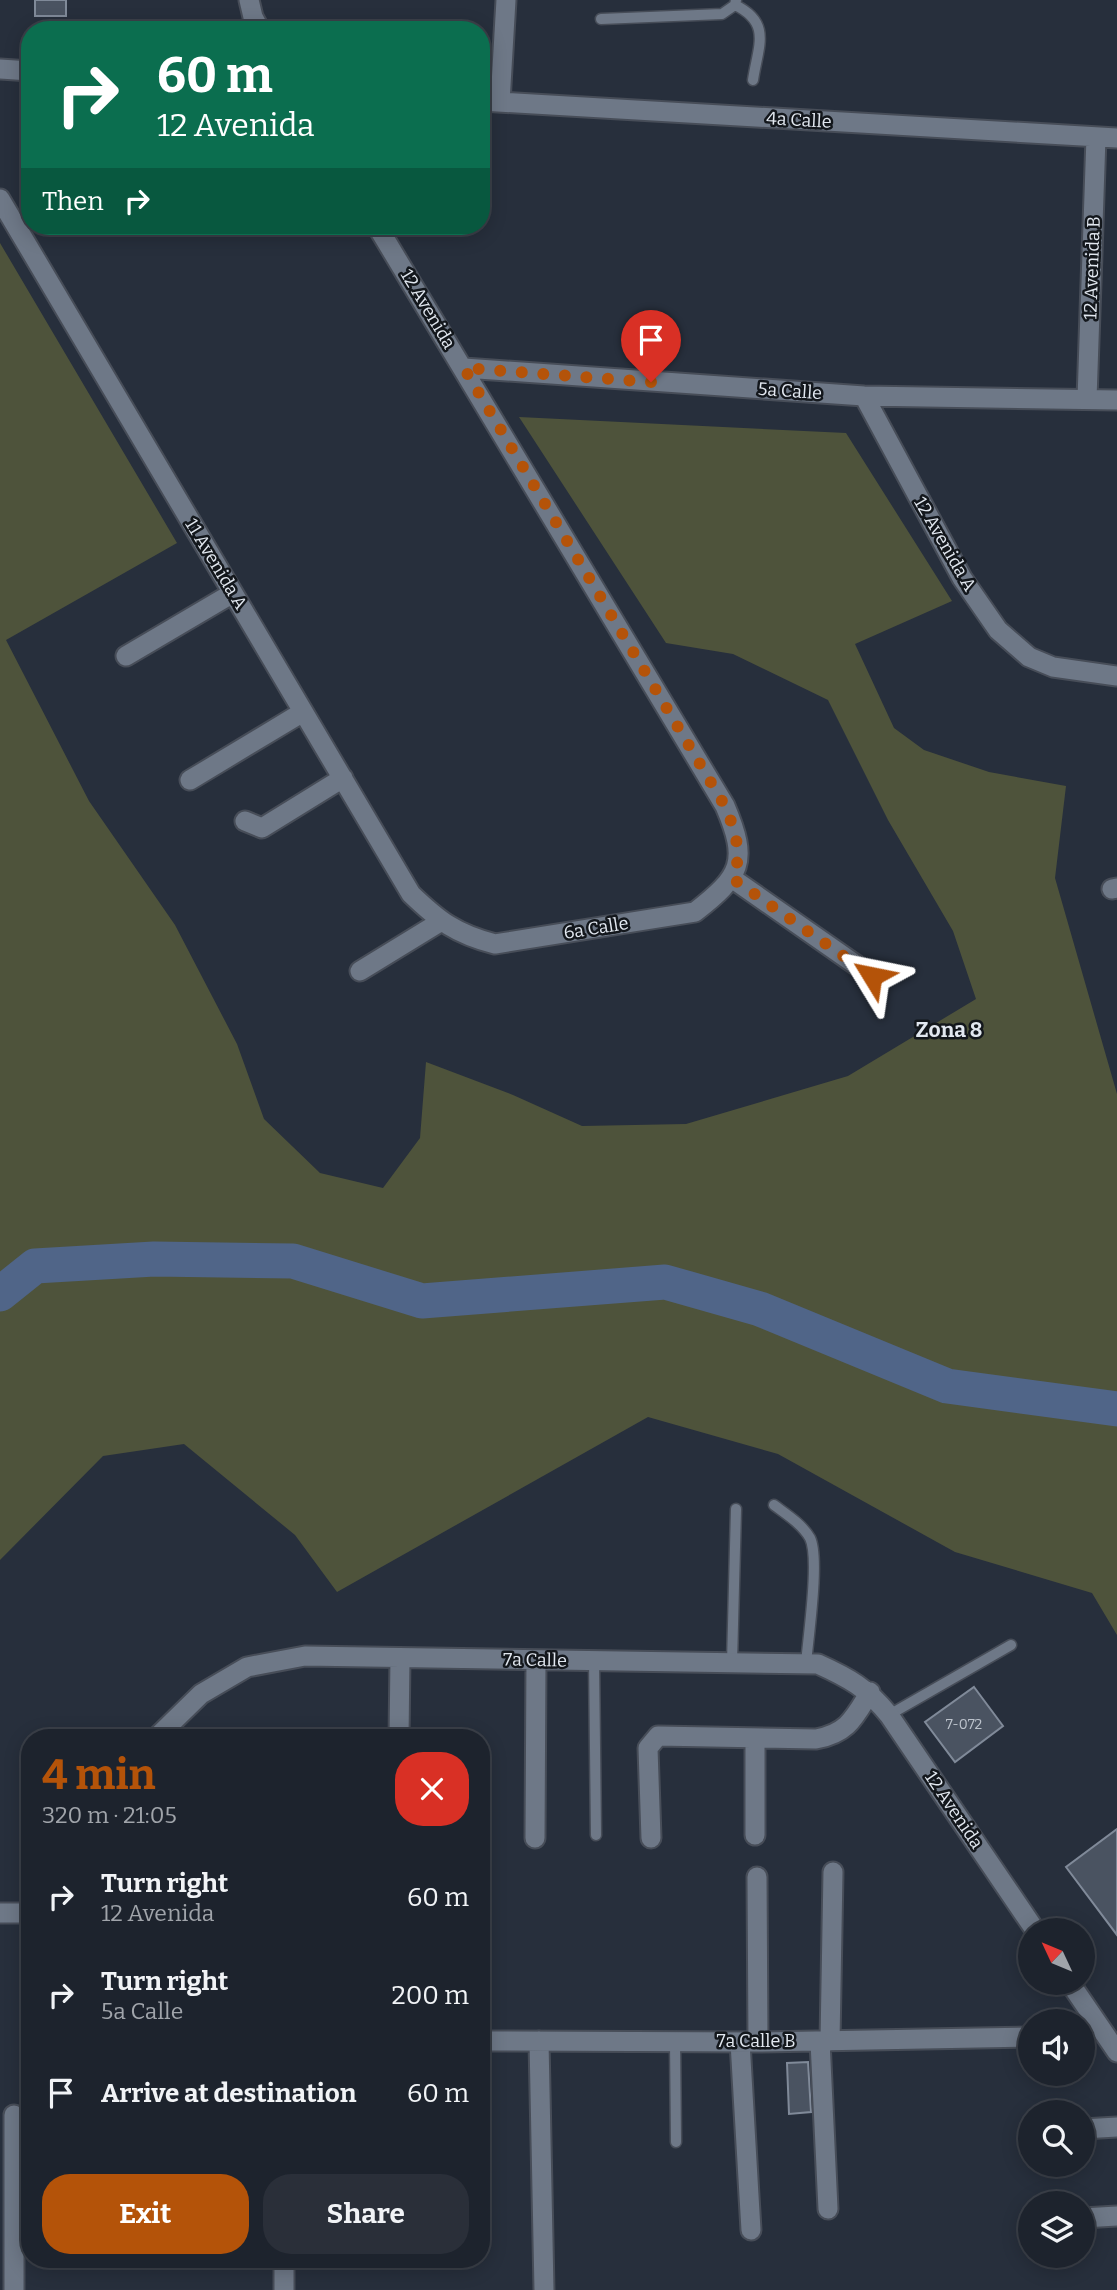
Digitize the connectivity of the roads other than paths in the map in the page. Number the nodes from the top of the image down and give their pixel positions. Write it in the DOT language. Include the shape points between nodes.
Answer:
graph roads {
  1 [pos="249,0"];
  2 [pos="506,0"];
  3 [pos="735,3"];
  4 [pos="601,19"];
  5 [pos="255,21"];
  6 [pos="0,69"];
  7 [pos="21,70"];
  8 [pos="753,80"];
  9 [pos="490,102"];
  10 [pos="1096,137"];
  11 [pos="1117,138"];
  12 [pos="0,199"];
  13 [pos="21,235"];
  14 [pos="21,235"];
  15 [pos="383,235"];
  16 [pos="464,368"];
  17 [pos="864,396"];
  18 [pos="1087,399"];
  19 [pos="1117,400"];
  20 [pos="233,593"];
  21 [pos="126,656"];
  22 [pos="1117,676"];
  23 [pos="303,712"];
  24 [pos="343,778"];
  25 [pos="190,780"];
  26 [pos="245,821"];
  27 [pos="735,873"];
  28 [pos="440,922"];
  29 [pos="360,971"];
  30 [pos="872,976"];
  31 [pos="774,1505"];
  32 [pos="736,1509"];
  33 [pos="1010,1645"];
  34 [pos="400,1658"];
  35 [pos="536,1660"];
  36 [pos="594,1660"];
  37 [pos="732,1663"];
  38 [pos="806,1664"];
  39 [pos="870,1692"];
  40 [pos="889,1715"];
  41 [pos="165,1729"];
  42 [pos="399,1729"];
  43 [pos="755,1738"];
  44 [pos="596,1835"];
  45 [pos="755,1835"];
  46 [pos="535,1838"];
  47 [pos="651,1838"];
  48 [pos="833,1872"];
  49 [pos="757,1877"];
  50 [pos="0,1913"];
  51 [pos="21,1913"];
  52 [pos="1027,1918"];
  53 [pos="1078,1995"];
  54 [pos="1095,2033"];
  55 [pos="1104,2033"];
  56 [pos="1018,2037"];
  57 [pos="490,2041"];
  58 [pos="539,2041"];
  59 [pos="825,2041"];
  60 [pos="675,2042"];
  61 [pos="749,2042"];
  62 [pos="1117,2052"];
  63 [pos="14,2115"];
  64 [pos="1117,2127"];
  65 [pos="1095,2128"];
  66 [pos="676,2142"];
  67 [pos="828,2209"];
  68 [pos="1117,2216"];
  69 [pos="1095,2217"];
  70 [pos="751,2230"];
  71 [pos="284,2268"];
  72 [pos="14,2290"];
  73 [pos="285,2290"];
  74 [pos="544,2290"];
  1 -- 5 [label="street"];
  2 -- 9 [label="street"];
  3 -- 4 [label="lane" via="722,14"];
  3 -- 8 [label="lane" via="760,27"];
  6 -- 7 [label="street"];
  9 -- 10 [label="street, 4a Calle"];
  10 -- 11 [label="street, 4a Calle"];
  10 -- 18 [label="street, 12 Avenida B"];
  12 -- 14 [label="street, 11 Avenida A"];
  13 -- 20 [label="street, 11 Avenida A"];
  15 -- 16 [label="street, 12 Avenida"];
  16 -- 17 [label="street, 5a Calle"];
  16 -- 27 [label="street, 12 Avenida" via="725,806 737,835"];
  17 -- 18 [label="street, 5a Calle"];
  17 -- 22 [label="street, 12 Avenida A" via="969,589 998,630 1029,657 1053,667"];
  18 -- 19 [label="street, 5a Calle"];
  20 -- 21 [label="street"];
  20 -- 23 [label="street, 11 Avenida A"];
  23 -- 24 [label="street, 11 Avenida A"];
  23 -- 25 [label="street"];
  24 -- 26 [label="street" via="262,828"];
  24 -- 28 [label="street, 11 Avenida A" via="411,894"];
  27 -- 28 [label="street, 6a Calle" via="695,912 495,944 468,937"];
  27 -- 30 [label="street"];
  28 -- 29 [label="street"];
  31 -- 38 [label="lane" via="804,1528 812,1541"];
  32 -- 37 [label="lane"];
  33 -- 40 [label="lane"];
  34 -- 35 [label="street, 7a Calle"];
  34 -- 41 [label="street, 7a Calle" via="305,1656 247,1667 201,1694"];
  34 -- 42 [label="street"];
  35 -- 36 [label="street, 7a Calle"];
  35 -- 46 [label="street"];
  36 -- 37 [label="street, 7a Calle"];
  36 -- 44 [label="lane"];
  37 -- 38 [label="street, 7a Calle"];
  38 -- 39 [label="street, 7a Calle" via="818,1664"];
  39 -- 40 [label="street, 12 Avenida"];
  39 -- 43 [label="street" via="853,1720 834,1736"];
  40 -- 52 [label="street, 12 Avenida"];
  43 -- 45 [label="street"];
  43 -- 47 [label="street" via="658,1736 652,1740 648,1748"];
  48 -- 59 [label="street"];
  49 -- 61 [label="street"];
  50 -- 51 [label="street"];
  53 -- 55 [label="street"];
  54 -- 55 [label="street"];
  55 -- 62 [label="street"];
  56 -- 59 [label="street, 7a Calle B"];
  57 -- 58 [label="street, 7a Calle B"];
  58 -- 60 [label="street, 7a Calle B"];
  58 -- 74 [label="street"];
  59 -- 61 [label="street, 7a Calle B"];
  59 -- 67 [label="street"];
  60 -- 61 [label="street, 7a Calle B"];
  60 -- 66 [label="lane"];
  61 -- 70 [label="street"];
  63 -- 72 [label="street"];
  64 -- 65 [label="street"];
  68 -- 69 [label="street"];
  71 -- 73 [label="street"];
}
